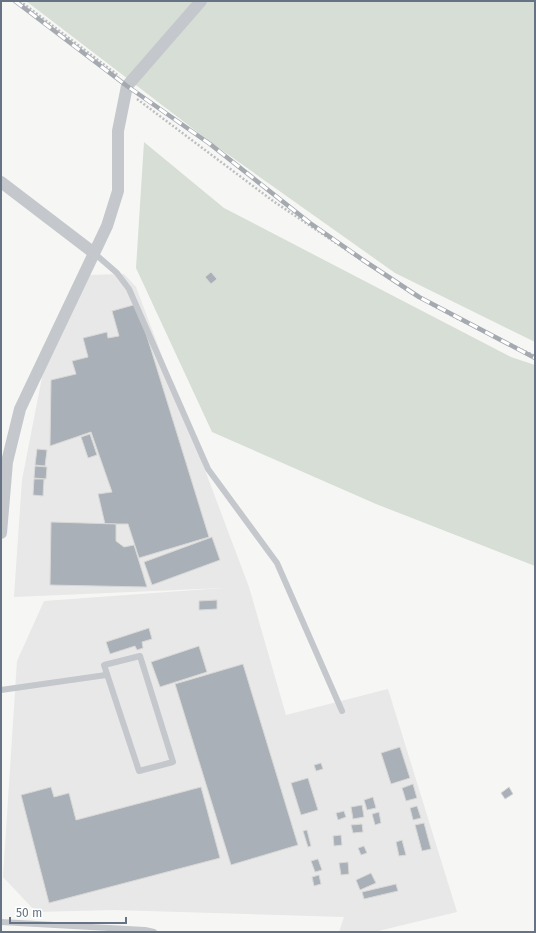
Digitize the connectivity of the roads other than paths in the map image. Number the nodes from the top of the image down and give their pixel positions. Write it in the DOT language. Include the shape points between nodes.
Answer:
graph roads {
  1 [pos="201,1"];
  2 [pos="1,182"];
  3 [pos="94,253"];
  4 [pos="1,533"];
  5 [pos="106,675"];
  6 [pos="1,690"];
  7 [pos="342,711"];
  8 [pos="1,922"];
  9 [pos="52,925"];
  10 [pos="54,932"];
  11 [pos="154,932"];
  1 -- 3 [label="street" via="127,86 118,130 118,191 107,226"];
  2 -- 3 [label="street"];
  3 -- 4 [label="street" via="20,409 7,462"];
  3 -- 7 [label="lane" via="117,273 129,289 208,469 277,563"];
  5 -- 5 [label="lane" via="104,665 140,656 173,762 138,771"];
  5 -- 6 [label="lane"];
  8 -- 9 [label="lane"];
  9 -- 10 [label="lane"];
  9 -- 11 [label="lane"];
}
